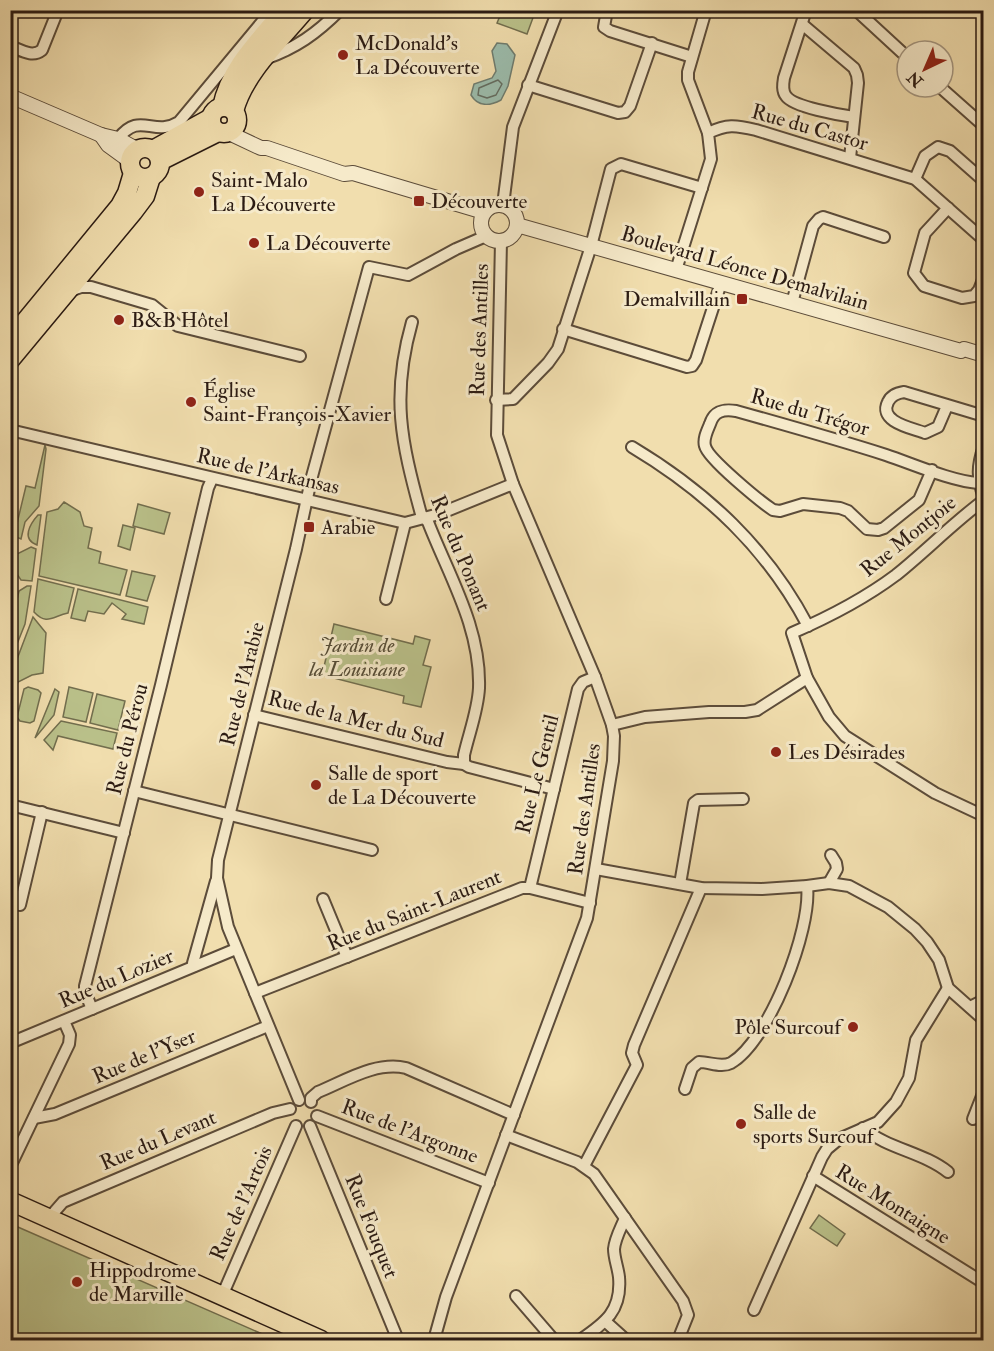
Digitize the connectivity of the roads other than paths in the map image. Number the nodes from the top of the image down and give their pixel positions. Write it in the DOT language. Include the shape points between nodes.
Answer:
graph roads {
  1 [pos="58,10"];
  2 [pos="272,10"];
  3 [pos="285,10"];
  4 [pos="305,10"];
  5 [pos="340,10"];
  6 [pos="607,10"];
  7 [pos="706,10"];
  8 [pos="806,10"];
  9 [pos="856,10"];
  10 [pos="553,12"];
  11 [pos="802,24"];
  12 [pos="652,43"];
  13 [pos="10,46"];
  14 [pos="895,46"];
  15 [pos="692,57"];
  16 [pos="265,59"];
  17 [pos="528,85"];
  18 [pos="10,96"];
  19 [pos="954,99"];
  20 [pos="854,117"];
  21 [pos="225,121"];
  22 [pos="984,126"];
  23 [pos="708,133"];
  24 [pos="101,135"];
  25 [pos="118,139"];
  26 [pos="850,158"];
  27 [pos="144,162"];
  28 [pos="915,179"];
  29 [pos="984,181"];
  30 [pos="702,188"];
  31 [pos="503,205"];
  32 [pos="948,208"];
  33 [pos="484,212"];
  34 [pos="517,225"];
  35 [pos="486,236"];
  36 [pos="884,237"];
  37 [pos="984,240"];
  38 [pos="501,241"];
  39 [pos="591,246"];
  40 [pos="676,270"];
  41 [pos="87,277"];
  42 [pos="984,277"];
  43 [pos="721,283"];
  44 [pos="792,303"];
  45 [pos="412,322"];
  46 [pos="563,329"];
  47 [pos="10,340"];
  48 [pos="300,356"];
  49 [pos="984,357"];
  50 [pos="10,360"];
  51 [pos="496,400"];
  52 [pos="947,406"];
  53 [pos="984,416"];
  54 [pos="10,430"];
  55 [pos="984,446"];
  56 [pos="632,447"];
  57 [pos="932,470"];
  58 [pos="212,479"];
  59 [pos="978,483"];
  60 [pos="513,484"];
  61 [pos="984,499"];
  62 [pos="306,500"];
  63 [pos="425,519"];
  64 [pos="405,523"];
  65 [pos="386,599"];
  66 [pos="808,626"];
  67 [pos="595,677"];
  68 [pos="807,678"];
  69 [pos="254,715"];
  70 [pos="612,724"];
  71 [pos="464,764"];
  72 [pos="554,789"];
  73 [pos="134,791"];
  74 [pos="743,799"];
  75 [pos="10,805"];
  76 [pos="42,812"];
  77 [pos="230,814"];
  78 [pos="984,816"];
  79 [pos="124,833"];
  80 [pos="372,850"];
  81 [pos="831,855"];
  82 [pos="596,869"];
  83 [pos="217,878"];
  84 [pos="829,883"];
  85 [pos="680,884"];
  86 [pos="807,886"];
  87 [pos="530,888"];
  88 [pos="701,888"];
  89 [pos="323,898"];
  90 [pos="10,903"];
  91 [pos="590,903"];
  92 [pos="236,949"];
  93 [pos="347,957"];
  94 [pos="194,966"];
  95 [pos="948,988"];
  96 [pos="255,993"];
  97 [pos="984,1000"];
  98 [pos="970,1007"];
  99 [pos="92,1009"];
  100 [pos="984,1020"];
  101 [pos="64,1021"];
  102 [pos="268,1026"];
  103 [pos="10,1043"];
  104 [pos="685,1089"];
  105 [pos="984,1091"];
  106 [pos="299,1100"];
  107 [pos="311,1102"];
  108 [pos="290,1109"];
  109 [pos="514,1115"];
  110 [pos="317,1116"];
  111 [pos="34,1118"];
  112 [pos="973,1119"];
  113 [pos="296,1126"];
  114 [pos="310,1126"];
  115 [pos="863,1128"];
  116 [pos="506,1136"];
  117 [pos="584,1166"];
  118 [pos="10,1167"];
  119 [pos="948,1172"];
  120 [pos="813,1176"];
  121 [pos="489,1183"];
  122 [pos="10,1201"];
  123 [pos="10,1214"];
  124 [pos="49,1218"];
  125 [pos="625,1218"];
  126 [pos="984,1283"];
  127 [pos="222,1296"];
  128 [pos="516,1296"];
  129 [pos="754,1310"];
  130 [pos="606,1322"];
  131 [pos="295,1341"];
  132 [pos="321,1341"];
  133 [pos="398,1341"];
  134 [pos="434,1341"];
  135 [pos="554,1341"];
  136 [pos="580,1341"];
  137 [pos="626,1341"];
  138 [pos="678,1341"];
  1 -- 13 [label="street" via="38,54"];
  2 -- 25 [label="street" via="179,122 164,128 136,124 125,129"];
  3 -- 21 [label="main road" via="233,74 225,92"];
  4 -- 16 [label="main road"];
  5 -- 16 [label="street" via="296,46"];
  6 -- 12 [label="street" via="604,27"];
  7 -- 15 [label="street"];
  8 -- 11 [label="street"];
  9 -- 14 [label="street"];
  10 -- 17 [label="street"];
  11 -- 20 [label="street" via="854,68 858,84"];
  11 -- 20 [label="street" via="784,78 785,96 807,106"];
  12 -- 15 [label="street"];
  12 -- 17 [label="street" via="625,112"];
  15 -- 23 [label="street" via="688,80"];
  16 -- 21 [label="main road" via="247,80"];
  17 -- 31 [label="street" via="513,128"];
  18 -- 24 [label="street"];
  19 -- 22 [label="street"];
  20 -- 26 [label="street"];
  21 -- 27 [label="main road"];
  21 -- 33 [label="street" via="254,146 314,163 322,159 353,173"];
  23 -- 26 [label="street, Rue du Castor" via="721,126 737,126"];
  23 -- 30 [label="street" via="711,159"];
  24 -- 25 [label="street"];
  24 -- 27 [label="street" via="108,145"];
  25 -- 27 [label="street"];
  26 -- 28 [label="street, Rue du Castor"];
  27 -- 41 [label="main road" via="145,195"];
  27 -- 47 [label="main road" via="120,206"];
  28 -- 29 [label="street" via="925,156 938,147 950,151"];
  28 -- 32 [label="street, Rue du Castor"];
  30 -- 39 [label="street" via="621,164 615,166"];
  30 -- 40 [label="street"];
  31 -- 33 [label="street"];
  31 -- 34 [label="street" via="515,215"];
  32 -- 37 [label="street, Rue du Castor"];
  32 -- 42 [label="street" via="922,239 914,267 916,278 924,286 962,298 974,296"];
  33 -- 35 [label="street" via="480,224"];
  34 -- 38 [label="street" via="512,236"];
  34 -- 39 [label="street, Boulevard Léonce Demalvilain"];
  35 -- 38 [label="street"];
  35 -- 62 [label="street, Rue de l'Arabie" via="408,275 369,267"];
  36 -- 44 [label="street" via="819,219 813,226"];
  38 -- 51 [label="street, Rue des Antilles"];
  39 -- 40 [label="street, Boulevard Léonce Demalvilain"];
  39 -- 46 [label="street"];
  40 -- 43 [label="street, Boulevard Léonce Demalvilain"];
  41 -- 48 [label="street" via="152,305 178,326"];
  41 -- 50 [label="main road" via="67,292"];
  43 -- 44 [label="street, Boulevard Léonce Demalvilain"];
  43 -- 46 [label="street" via="692,366"];
  44 -- 49 [label="street, Boulevard Léonce Demalvilain"];
  45 -- 63 [label="street, Rue du Ponant" via="399,391 400,419 404,450"];
  46 -- 51 [label="street" via="558,349 548,363 513,399"];
  51 -- 60 [label="street, Rue des Antilles" via="497,435"];
  52 -- 52 [label="street" via="904,392 891,397 886,407 894,422 925,433 938,427"];
  52 -- 53 [label="street"];
  54 -- 58 [label="street, Rue de l'Arkansas"];
  55 -- 59 [label="street" via="977,468"];
  56 -- 66 [label="street" via="687,482 744,536 785,584"];
  57 -- 57 [label="street, Rue du Trégor" via="736,411 717,412 705,439 709,455 773,510 803,504 840,508 871,530 884,528 914,505 923,495"];
  57 -- 59 [label="street, Rue du Trégor"];
  58 -- 62 [label="street, Rue de l'Arkansas"];
  58 -- 73 [label="street, Rue du Pérou"];
  59 -- 61 [label="street"];
  60 -- 63 [label="street, Rue de l'Arkansas"];
  60 -- 67 [label="street, Rue des Antilles"];
  61 -- 66 [label="street, Rue Montjoie" via="880,587"];
  62 -- 64 [label="street, Rue de l'Arkansas"];
  62 -- 69 [label="street, Rue de l'Arabie"];
  63 -- 64 [label="street, Rue de l'Arkansas"];
  63 -- 71 [label="street, Rue du Ponant" via="465,609 476,644 479,688"];
  64 -- 65 [label="street"];
  66 -- 68 [label="street, Rue Montjoie" via="792,633"];
  67 -- 70 [label="street, Rue des Antilles"];
  67 -- 72 [label="street, Rue Le Gentil" via="583,682 578,690"];
  68 -- 70 [label="street" via="757,710 645,717"];
  68 -- 78 [label="street" via="836,728 935,793"];
  69 -- 71 [label="street, Rue de la Mer du Sud"];
  69 -- 77 [label="street, Rue de l'Arabie"];
  70 -- 82 [label="street, Rue des Antilles" via="613,761"];
  71 -- 72 [label="street, Rue de la Mer du Sud"];
  72 -- 87 [label="street, Rue Le Gentil"];
  73 -- 77 [label="street"];
  73 -- 79 [label="street, Rue du Pérou"];
  74 -- 85 [label="street" via="694,803"];
  75 -- 76 [label="street"];
  76 -- 79 [label="street"];
  76 -- 90 [label="street" via="20,905"];
  77 -- 80 [label="street"];
  77 -- 83 [label="street, Rue de l'Arabie"];
  79 -- 99 [label="street, Rue du Pérou" via="85,986"];
  81 -- 84 [label="street" via="837,869"];
  82 -- 85 [label="street"];
  82 -- 91 [label="street, Rue des Antilles"];
  83 -- 92 [label="street, Rue de l'Arabie"];
  83 -- 94 [label="street, Rue de l'Arabie"];
  84 -- 86 [label="street"];
  84 -- 95 [label="street" via="849,886 902,917 939,960"];
  85 -- 88 [label="street"];
  86 -- 88 [label="street"];
  86 -- 104 [label="street" via="806,913 795,957 761,1029 746,1050 728,1064 699,1062 692,1068"];
  87 -- 91 [label="street, Rue du Saint-Laurent"];
  87 -- 93 [label="street, Rue du Saint-Laurent"];
  88 -- 117 [label="street" via="634,1045 632,1053 637,1065"];
  89 -- 93 [label="street"];
  91 -- 109 [label="street, Rue des Antilles"];
  92 -- 94 [label="street, Rue du Lozier"];
  92 -- 96 [label="street, Rue de l'Arabie"];
  93 -- 96 [label="street, Rue du Saint-Laurent"];
  94 -- 99 [label="street, Rue du Lozier"];
  95 -- 98 [label="street"];
  95 -- 115 [label="street" via="916,1040 903,1091 878,1122"];
  96 -- 102 [label="street, Rue de l'Arabie"];
  97 -- 98 [label="street"];
  98 -- 100 [label="street"];
  99 -- 101 [label="street, Rue du Lozier"];
  101 -- 103 [label="street, Rue du Lozier"];
  101 -- 111 [label="street" via="69,1044"];
  102 -- 106 [label="street, Rue de l'Arabie"];
  102 -- 111 [label="street, Rue de l'Yser" via="55,1114"];
  105 -- 112 [label="street"];
  106 -- 107 [label="street"];
  106 -- 108 [label="street"];
  107 -- 109 [label="street" via="318,1092 393,1065"];
  107 -- 110 [label="street"];
  108 -- 113 [label="street" via="290,1119"];
  108 -- 124 [label="street, Rue du Levant" via="63,1202"];
  109 -- 116 [label="street, Rue des Antilles"];
  110 -- 114 [label="street"];
  110 -- 121 [label="street, Rue de l'Argonne"];
  111 -- 118 [label="street"];
  113 -- 114 [label="street"];
  113 -- 127 [label="street, Rue de l'Artois"];
  114 -- 133 [label="street, Rue Fouquet"];
  115 -- 119 [label="street" via="873,1136 936,1162"];
  115 -- 120 [label="street" via="827,1149"];
  116 -- 117 [label="street"];
  116 -- 121 [label="street, Rue des Antilles"];
  117 -- 125 [label="street"];
  120 -- 126 [label="street, Rue Montaigne"];
  120 -- 129 [label="street"];
  121 -- 134 [label="street, Rue des Antilles" via="446,1297"];
  122 -- 124 [label="main road"];
  123 -- 131 [label="main road"];
  124 -- 127 [label="main road"];
  125 -- 130 [label="street" via="614,1250 620,1292"];
  125 -- 138 [label="street" via="683,1301 687,1315"];
  127 -- 132 [label="main road"];
  128 -- 135 [label="street"];
  130 -- 136 [label="street"];
  130 -- 137 [label="street"];
}
